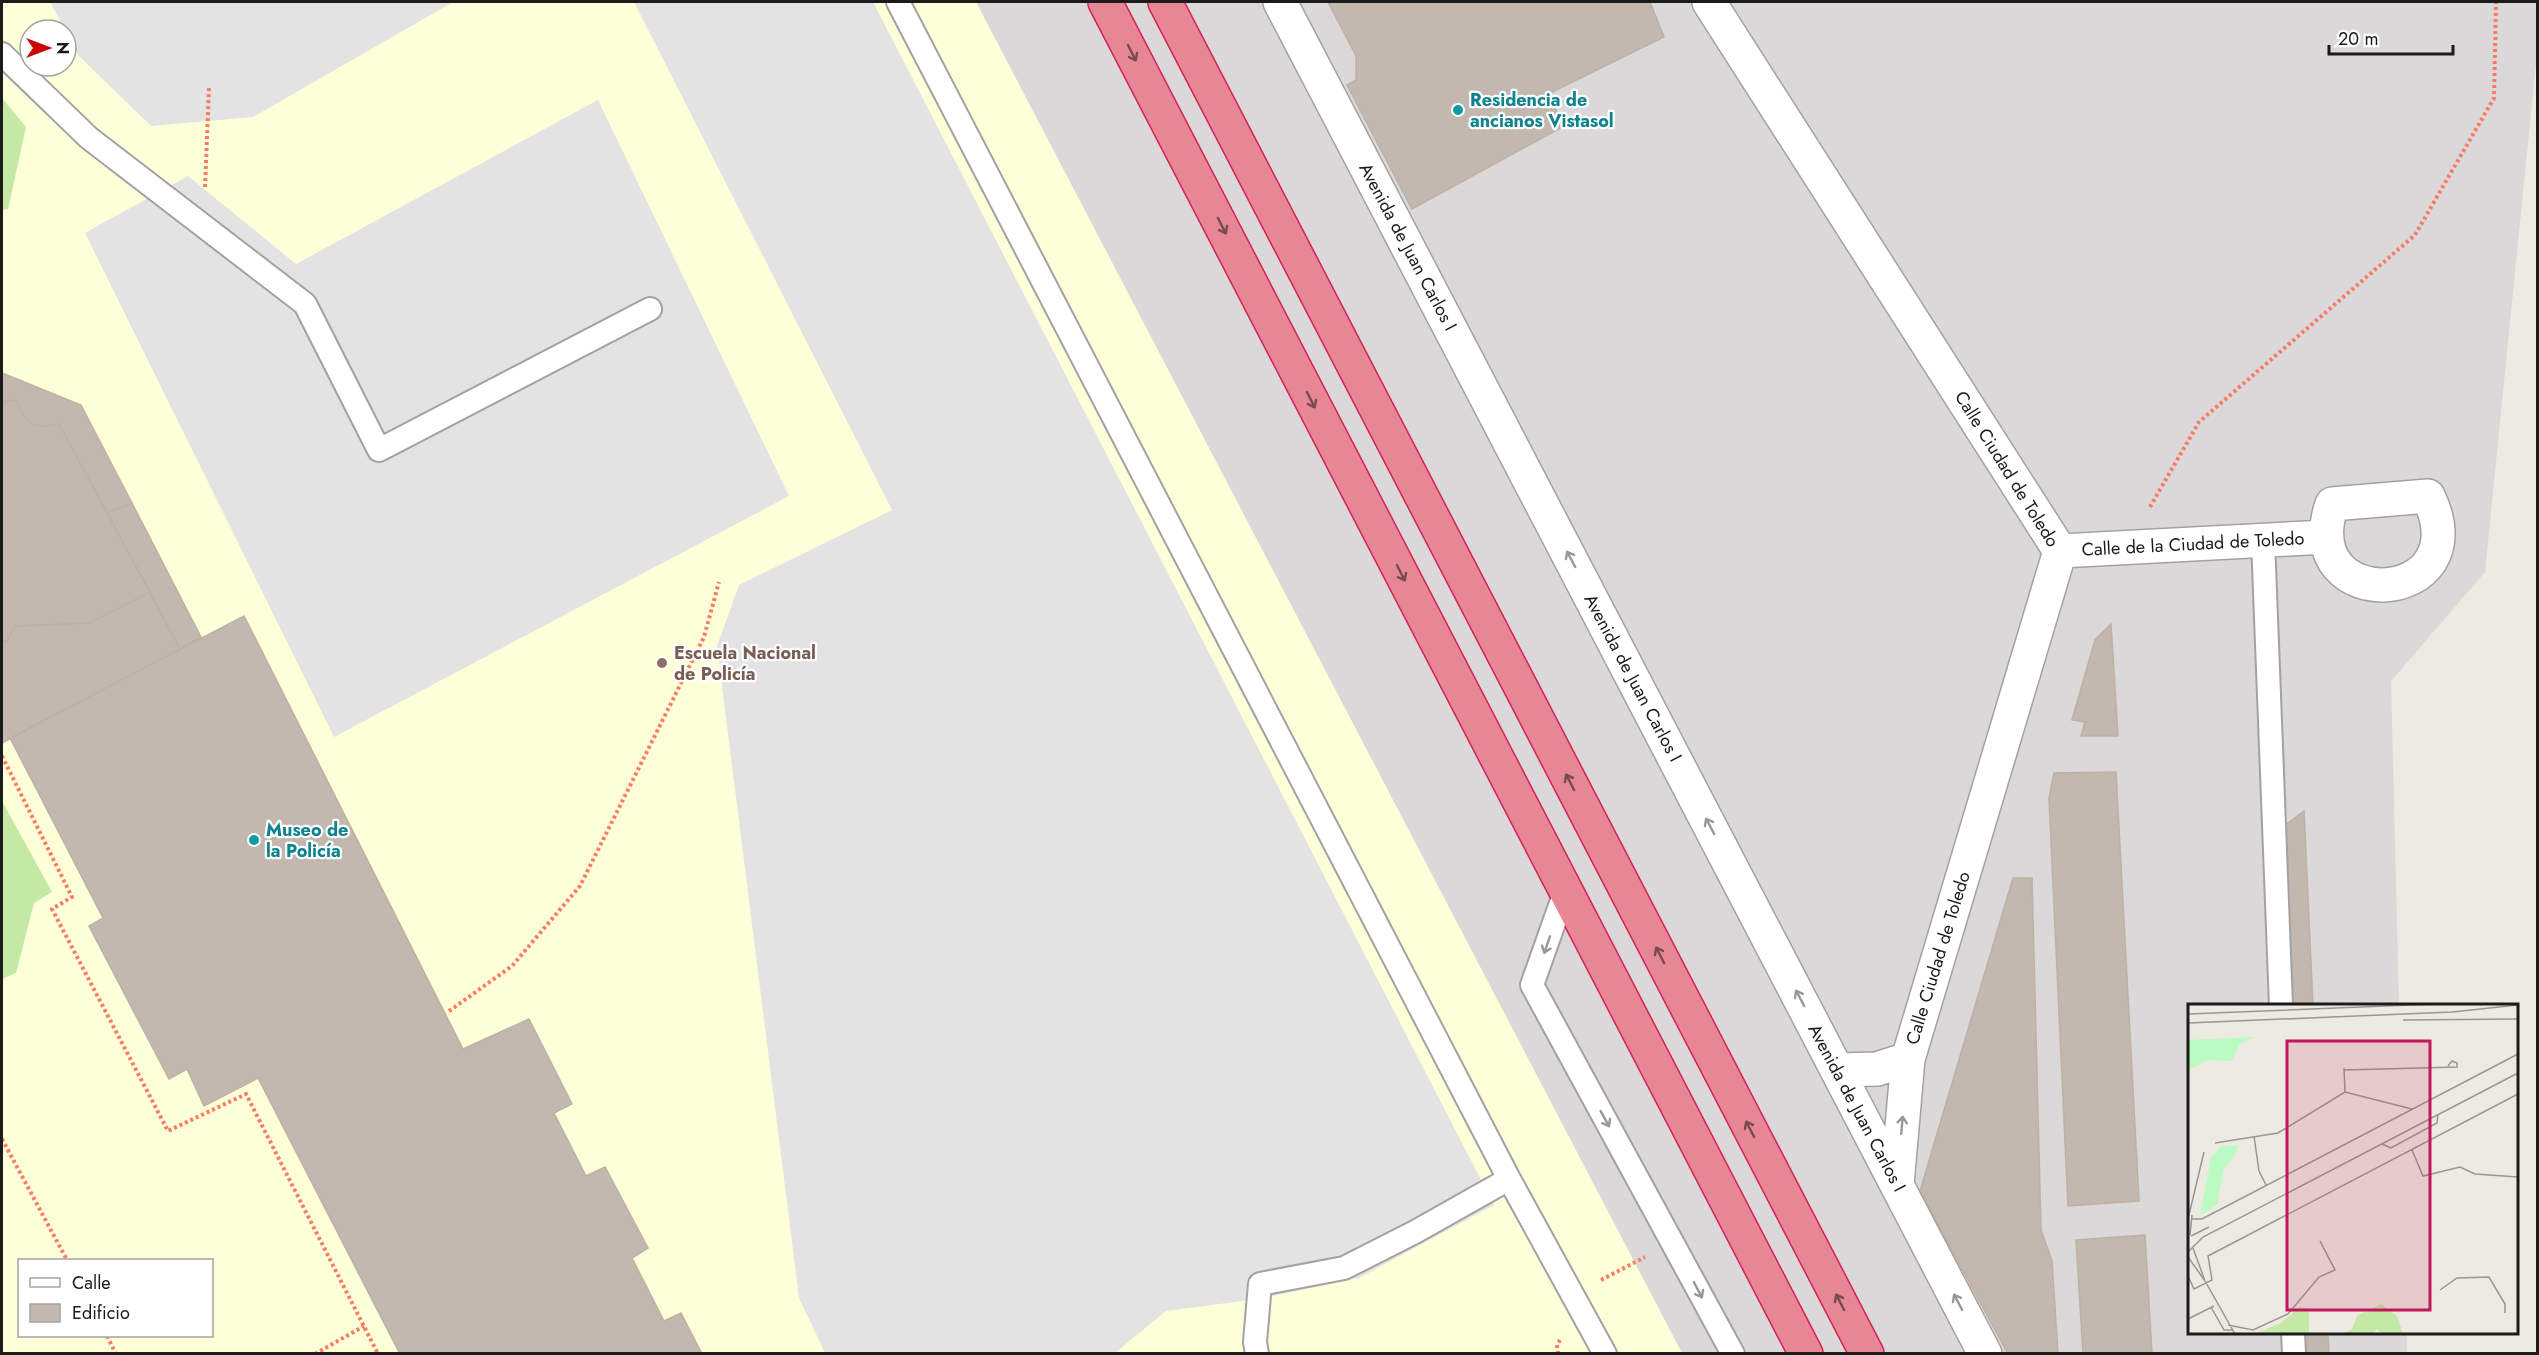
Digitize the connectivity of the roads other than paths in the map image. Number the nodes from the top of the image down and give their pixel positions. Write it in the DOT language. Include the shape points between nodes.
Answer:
graph roads {
  1 [pos="898,2"];
  2 [pos="1105,2"];
  3 [pos="1165,2"];
  4 [pos="1280,2"];
  5 [pos="1709,2"];
  6 [pos="2,54"];
  7 [pos="650,309"];
  8 [pos="2326,537"];
  9 [pos="2263,540"];
  10 [pos="2060,551"];
  11 [pos="1566,889"];
  12 [pos="2281,1004"];
  13 [pos="1908,1059"];
  14 [pos="1837,1070"];
  15 [pos="1509,1179"];
  16 [pos="1897,1184"];
  17 [pos="2293,1334"];
  18 [pos="1257,1353"];
  19 [pos="1605,1353"];
  20 [pos="1733,1353"];
  21 [pos="1806,1353"];
  22 [pos="1867,1353"];
  23 [pos="1985,1353"];
  24 [pos="2294,1353"];
  1 -- 15 [label="lane"];
  2 -- 11 [label="highway, one-way"];
  22 -- 3 [label="highway, one-way"];
  14 -- 4 [label="street, Avenida de Juan Carlos I, one-way"];
  5 -- 10 [label="street, Calle Ciudad de Toledo"];
  6 -- 7 [label="lane" via="89,138 305,304 379,450"];
  8 -- 9 [label="street, Calle de la Ciudad de Toledo"];
  9 -- 10 [label="street, Calle de la Ciudad de Toledo"];
  9 -- 12 [label="lane"];
  10 -- 13 [label="street, Calle Ciudad de Toledo"];
  11 -- 20 [label="lane, one-way" via="1532,985"];
  11 -- 21 [label="highway"];
  13 -- 14 [label="street, Calle Ciudad de Toledo" via="1877,1069"];
  16 -- 13 [label="street, Calle Ciudad de Toledo, one-way"];
  14 -- 16 [label="street, Avenida de Juan Carlos I"];
  15 -- 18 [label="lane" via="1344,1268 1260,1284"];
  15 -- 19 [label="lane"];
  23 -- 16 [label="street, Avenida de Juan Carlos I, one-way"];
  17 -- 24 [label="lane"];
}
